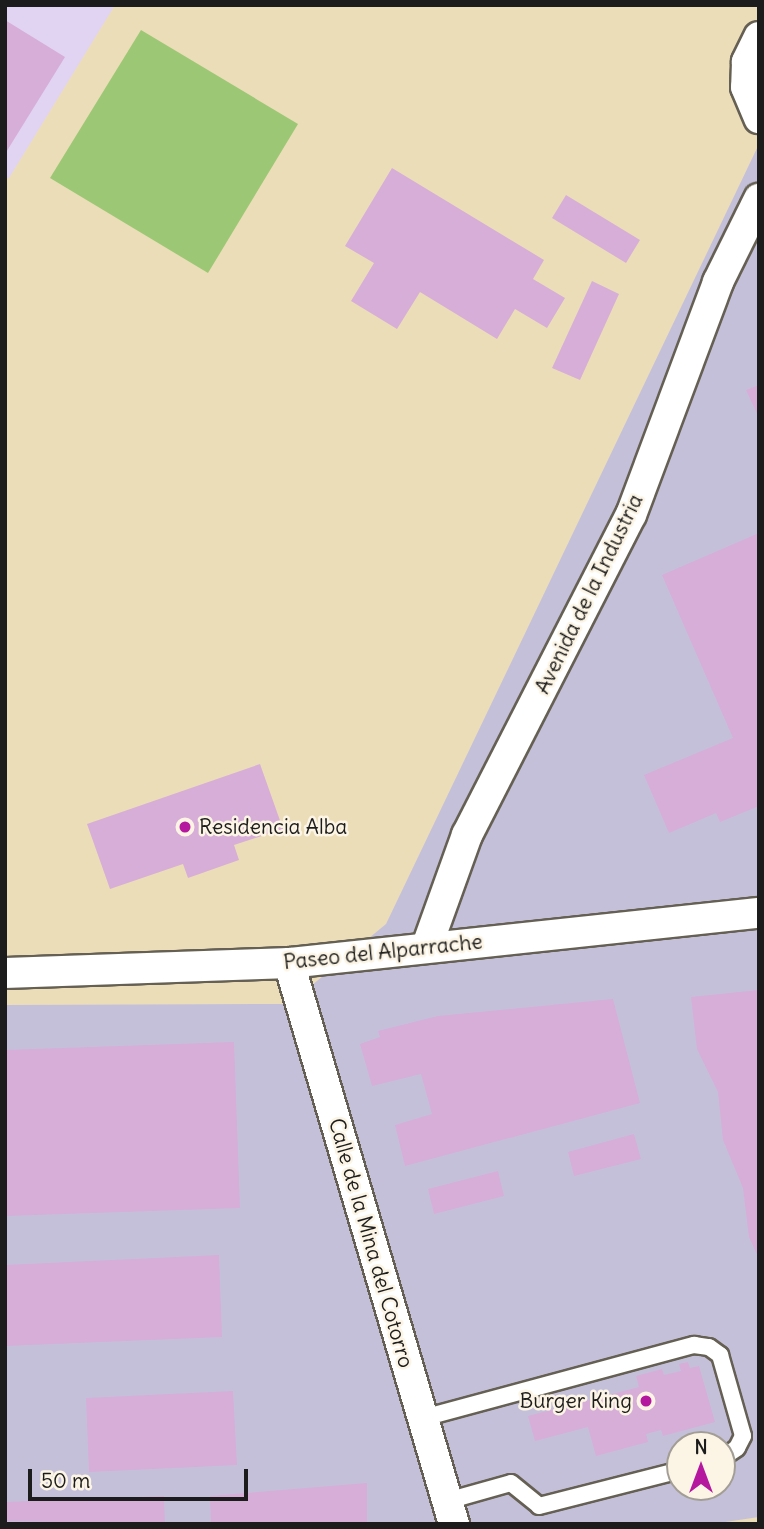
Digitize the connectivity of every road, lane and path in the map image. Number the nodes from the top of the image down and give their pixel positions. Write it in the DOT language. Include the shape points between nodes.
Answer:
graph roads {
  1 [pos="759,37"];
  2 [pos="759,118"];
  3 [pos="759,199"];
  4 [pos="759,913"];
  5 [pos="427,946"];
  6 [pos="289,963"];
  7 [pos="5,973"];
  8 [pos="423,1418"];
  9 [pos="736,1449"];
  10 [pos="666,1474"];
  11 [pos="451,1513"];
  1 -- 2 [label="street" via="747,62 746,87"];
  3 -- 5 [label="street, Avenida de la Industria" via="718,282 631,515 467,835"];
  4 -- 5 [label="street, Paseo del Alparrache"];
  5 -- 6 [label="street, Paseo del Alparrache"];
  6 -- 7 [label="street, Paseo del Alparrache"];
  6 -- 8 [label="street, Calle de la Mina del Cotorro"];
  8 -- 9 [label="lane" via="694,1345 720,1355 743,1436"];
  8 -- 11 [label="street, Calle de la Mina del Cotorro"];
  10 -- 11 [label="lane" via="539,1506 511,1483"];
}
